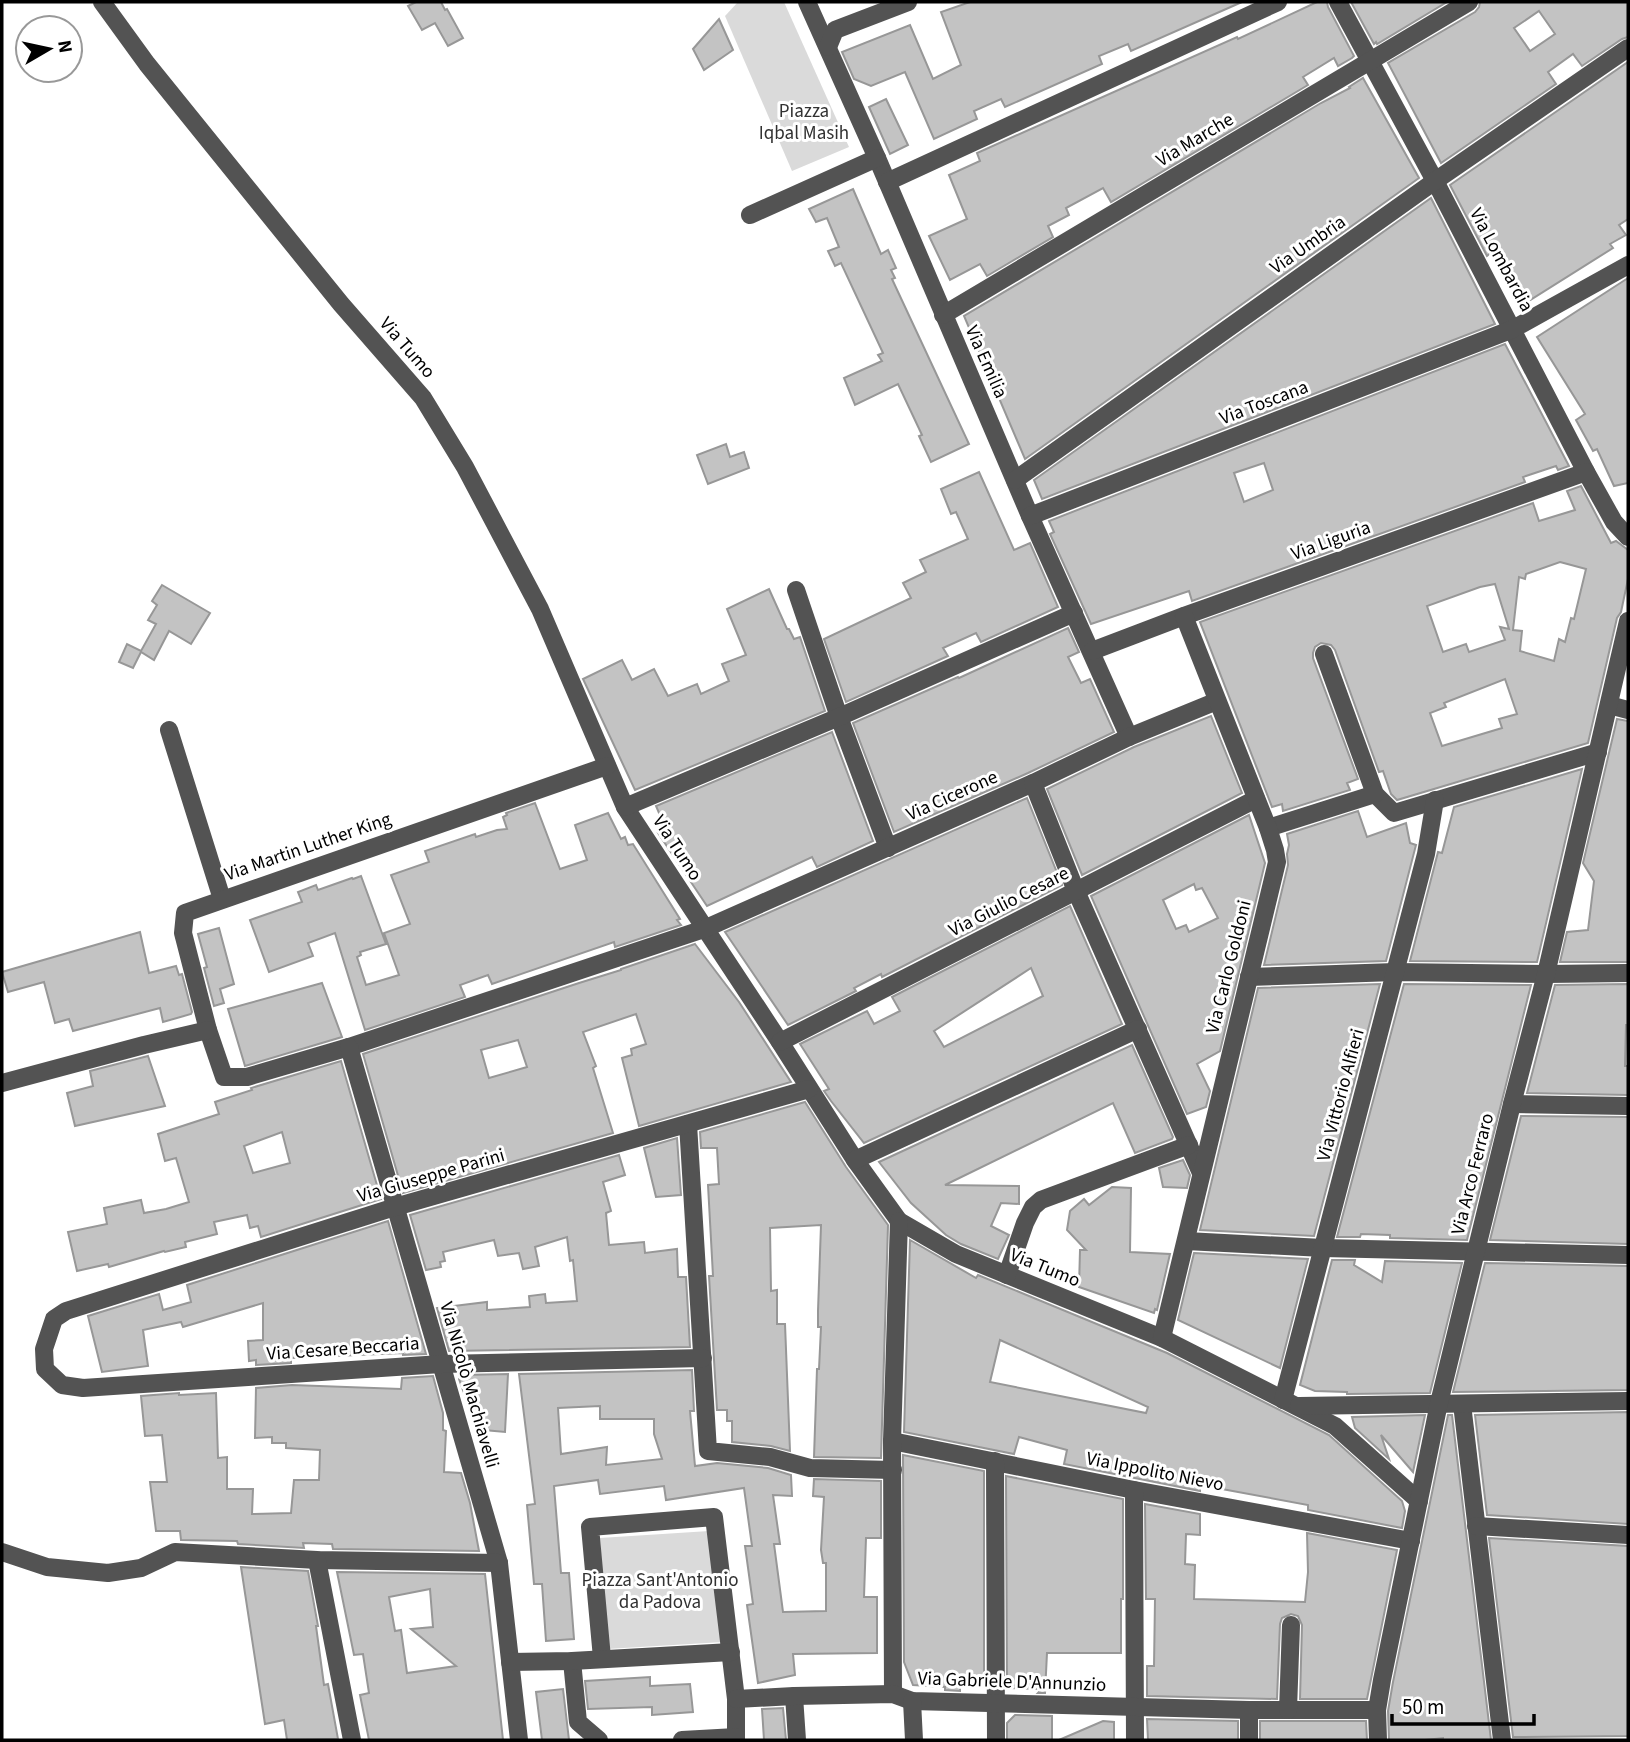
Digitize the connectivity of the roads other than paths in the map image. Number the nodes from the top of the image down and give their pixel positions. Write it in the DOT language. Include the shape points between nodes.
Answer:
graph roads {
  1 [pos="102,2"];
  2 [pos="807,2"];
  3 [pos="908,2"];
  4 [pos="1278,2"];
  5 [pos="1338,2"];
  6 [pos="1469,2"];
  7 [pos="828,47"];
  8 [pos="1628,48"];
  9 [pos="1369,61"];
  10 [pos="877,158"];
  11 [pos="1435,181"];
  12 [pos="887,182"];
  13 [pos="750,215"];
  14 [pos="1628,265"];
  15 [pos="943,315"];
  16 [pos="1513,329"];
  17 [pos="1586,472"];
  18 [pos="1015,480"];
  19 [pos="1030,516"];
  20 [pos="1628,537"];
  21 [pos="796,590"];
  22 [pos="1074,613"];
  23 [pos="1184,616"];
  24 [pos="1628,621"];
  25 [pos="1092,651"];
  26 [pos="1324,654"];
  27 [pos="1217,701"];
  28 [pos="1609,705"];
  29 [pos="1628,710"];
  30 [pos="839,717"];
  31 [pos="169,730"];
  32 [pos="1129,737"];
  33 [pos="1598,752"];
  34 [pos="607,766"];
  35 [pos="1033,783"];
  36 [pos="1376,794"];
  37 [pos="1256,799"];
  38 [pos="1435,800"];
  39 [pos="625,807"];
  40 [pos="1268,828"];
  41 [pos="888,848"];
  42 [pos="1076,891"];
  43 [pos="222,899"];
  44 [pos="704,929"];
  45 [pos="1395,972"];
  46 [pos="1628,973"];
  47 [pos="1546,974"];
  48 [pos="1249,977"];
  49 [pos="1138,1029"];
  50 [pos="208,1030"];
  51 [pos="780,1042"];
  52 [pos="349,1047"];
  53 [pos="225,1077"];
  54 [pos="2,1083"];
  55 [pos="810,1089"];
  56 [pos="1512,1104"];
  57 [pos="1628,1106"];
  58 [pos="688,1124"];
  59 [pos="1189,1145"];
  60 [pos="855,1160"];
  61 [pos="1201,1173"];
  62 [pos="395,1207"];
  63 [pos="900,1221"];
  64 [pos="1186,1241"];
  65 [pos="1323,1248"];
  66 [pos="1476,1250"];
  67 [pos="1628,1255"];
  68 [pos="1007,1275"];
  69 [pos="66,1311"];
  70 [pos="1162,1338"];
  71 [pos="703,1358"];
  72 [pos="441,1364"];
  73 [pos="1628,1401"];
  74 [pos="1289,1403"];
  75 [pos="1439,1403"];
  76 [pos="1461,1404"];
  77 [pos="892,1441"];
  78 [pos="995,1461"];
  79 [pos="893,1470"];
  80 [pos="1134,1490"];
  81 [pos="1419,1501"];
  82 [pos="1476,1526"];
  83 [pos="1628,1535"];
  84 [pos="1411,1541"];
  85 [pos="2,1552"];
  86 [pos="317,1560"];
  87 [pos="499,1563"];
  88 [pos="1291,1625"];
  89 [pos="731,1653"];
  90 [pos="602,1658"];
  91 [pos="572,1661"];
  92 [pos="510,1662"];
  93 [pos="893,1694"];
  94 [pos="794,1696"];
  95 [pos="736,1699"];
  96 [pos="912,1701"];
  97 [pos="996,1703"];
  98 [pos="1134,1706"];
  99 [pos="1249,1710"];
  100 [pos="1289,1710"];
  101 [pos="1377,1710"];
  102 [pos="736,1738"];
  103 [pos="352,1740"];
  104 [pos="519,1740"];
  105 [pos="599,1740"];
  106 [pos="682,1740"];
  107 [pos="797,1740"];
  108 [pos="914,1740"];
  109 [pos="996,1740"];
  110 [pos="1135,1740"];
  111 [pos="1249,1740"];
  112 [pos="1378,1740"];
  113 [pos="1502,1740"];
  1 -- 34 [label="street, Via Tumo" via="341,304 423,398 466,467 540,609"];
  2 -- 7 [label="street, Via Emilia"];
  3 -- 7 [label="street" via="835,30"];
  4 -- 12 [label="street"];
  5 -- 9 [label="street, Via Lombardia"];
  6 -- 9 [label="street, Via Marche"];
  7 -- 10 [label="street, Via Emilia"];
  8 -- 11 [label="street, Via Umbria"];
  9 -- 11 [label="street, Via Lombardia"];
  9 -- 15 [label="street, Via Marche"];
  10 -- 12 [label="street, Via Emilia"];
  10 -- 13 [label="street"];
  11 -- 16 [label="street, Via Lombardia"];
  11 -- 18 [label="street, Via Umbria"];
  12 -- 15 [label="street, Via Emilia"];
  14 -- 16 [label="street, Via Toscana"];
  15 -- 18 [label="street, Via Emilia"];
  16 -- 17 [label="street, Via Lombardia"];
  16 -- 19 [label="street, Via Toscana"];
  17 -- 20 [label="street, Via Lombardia" via="1614,522"];
  17 -- 23 [label="street, Via Liguria"];
  18 -- 19 [label="street, Via Emilia"];
  19 -- 22 [label="street, Via Emilia"];
  21 -- 30 [label="street"];
  22 -- 25 [label="street, Via Emilia"];
  22 -- 30 [label="street"];
  23 -- 25 [label="street, Via Liguria"];
  23 -- 27 [label="street, Via Carlo Goldoni"];
  24 -- 28 [label="street, Via Arco Ferraro"];
  25 -- 32 [label="street, Via Emilia"];
  26 -- 36 [label="street"];
  27 -- 32 [label="street, Via Cicerone"];
  27 -- 37 [label="street, Via Carlo Goldoni"];
  28 -- 29 [label="street"];
  28 -- 33 [label="street, Via Arco Ferraro"];
  30 -- 39 [label="street"];
  30 -- 41 [label="street"];
  31 -- 43 [label="street"];
  32 -- 35 [label="street, Via Cicerone"];
  33 -- 38 [label="street"];
  33 -- 47 [label="street, Via Arco Ferraro"];
  34 -- 39 [label="street, Via Tumo"];
  34 -- 43 [label="street, Via Martin Luther King"];
  35 -- 41 [label="street, Via Cicerone"];
  35 -- 42 [label="street"];
  36 -- 38 [label="street" via="1394,813"];
  36 -- 40 [label="street"];
  37 -- 40 [label="street, Via Carlo Goldoni"];
  37 -- 42 [label="street, Via Giulio Cesare"];
  38 -- 45 [label="street, Via Vittorio Alfieri"];
  39 -- 44 [label="street, Via Tumo"];
  40 -- 48 [label="street, Via Carlo Goldoni" via="1277,862"];
  41 -- 44 [label="street, Via Cicerone"];
  42 -- 49 [label="street"];
  42 -- 51 [label="street, Via Giulio Cesare"];
  43 -- 50 [label="street, Via Martin Luther King" via="185,912 183,933"];
  44 -- 51 [label="street, Via Tumo"];
  44 -- 52 [label="street, Via Cicerone"];
  45 -- 47 [label="street"];
  45 -- 48 [label="street"];
  45 -- 65 [label="street, Via Vittorio Alfieri"];
  46 -- 47 [label="street"];
  47 -- 56 [label="street, Via Arco Ferraro"];
  48 -- 61 [label="street, Via Carlo Goldoni"];
  49 -- 59 [label="street"];
  49 -- 60 [label="street"];
  50 -- 53 [label="street, Via Martin Luther King"];
  50 -- 54 [label="street"];
  51 -- 55 [label="street, Via Tumo"];
  52 -- 53 [label="street, Via Cicerone" via="247,1077"];
  52 -- 62 [label="street, Via Nicolò Machiavelli"];
  55 -- 58 [label="street, Via Giuseppe Parini"];
  55 -- 60 [label="street, Via Tumo"];
  56 -- 57 [label="street"];
  56 -- 66 [label="street, Via Arco Ferraro"];
  58 -- 62 [label="street, Via Giuseppe Parini"];
  58 -- 71 [label="street"];
  59 -- 61 [label="street"];
  59 -- 68 [label="street" via="1041,1200 1033,1207"];
  60 -- 63 [label="street, Via Tumo"];
  61 -- 64 [label="street, Via Carlo Goldoni"];
  62 -- 69 [label="street, Via Giuseppe Parini"];
  62 -- 72 [label="street, Via Nicolò Machiavelli"];
  63 -- 68 [label="street, Via Tumo" via="956,1254"];
  63 -- 77 [label="street"];
  64 -- 65 [label="street"];
  64 -- 70 [label="street, Via Carlo Goldoni"];
  65 -- 66 [label="street"];
  65 -- 74 [label="street, Via Vittorio Alfieri"];
  66 -- 67 [label="street"];
  66 -- 75 [label="street, Via Arco Ferraro"];
  68 -- 70 [label="street, Via Tumo"];
  69 -- 72 [label="street, Via Cesare Beccaria" via="54,1319 44,1349 45,1369 62,1385 83,1388"];
  70 -- 74 [label="street, Via Tumo"];
  71 -- 72 [label="street, Via Cesare Beccaria"];
  71 -- 79 [label="street" via="708,1451 770,1457 810,1468"];
  72 -- 87 [label="street, Via Nicolò Machiavelli"];
  73 -- 76 [label="street"];
  74 -- 75 [label="street"];
  74 -- 81 [label="street, Via Tumo" via="1335,1426"];
  75 -- 76 [label="street"];
  75 -- 81 [label="street, Via Arco Ferraro"];
  76 -- 82 [label="street"];
  77 -- 78 [label="street, Via Ippolito Nievo"];
  77 -- 79 [label="street"];
  78 -- 80 [label="street, Via Ippolito Nievo"];
  78 -- 97 [label="street"];
  79 -- 93 [label="street"];
  80 -- 84 [label="street, Via Ippolito Nievo"];
  80 -- 98 [label="street"];
  81 -- 84 [label="street, Via Arco Ferraro"];
  82 -- 83 [label="street"];
  82 -- 113 [label="street"];
  84 -- 101 [label="street, Via Arco Ferraro"];
  85 -- 86 [label="street" via="47,1567 108,1573 141,1568 175,1552"];
  86 -- 87 [label="street"];
  86 -- 103 [label="street"];
  87 -- 92 [label="street, Via Nicolò Machiavelli"];
  88 -- 100 [label="street"];
  89 -- 90 [label="street"];
  89 -- 90 [label="street" via="714,1517 590,1527"];
  89 -- 95 [label="street"];
  90 -- 91 [label="street"];
  91 -- 92 [label="street"];
  91 -- 105 [label="street" via="578,1721"];
  92 -- 104 [label="street, Via Nicolò Machiavelli"];
  93 -- 94 [label="street, Via Gabriele D'Annunzio"];
  93 -- 96 [label="street, Via Gabriele D'Annunzio"];
  94 -- 95 [label="street, Via Gabriele D'Annunzio"];
  94 -- 107 [label="street"];
  95 -- 102 [label="street"];
  96 -- 97 [label="street, Via Gabriele D'Annunzio"];
  96 -- 108 [label="street"];
  97 -- 98 [label="street, Via Gabriele D'Annunzio"];
  97 -- 109 [label="street"];
  98 -- 99 [label="street, Via Gabriele D'Annunzio"];
  98 -- 110 [label="street"];
  99 -- 100 [label="street, Via Gabriele D'Annunzio"];
  99 -- 111 [label="street"];
  100 -- 101 [label="street, Via Gabriele D'Annunzio"];
  101 -- 112 [label="street, Via Arco Ferraro"];
  102 -- 106 [label="street"];
}
